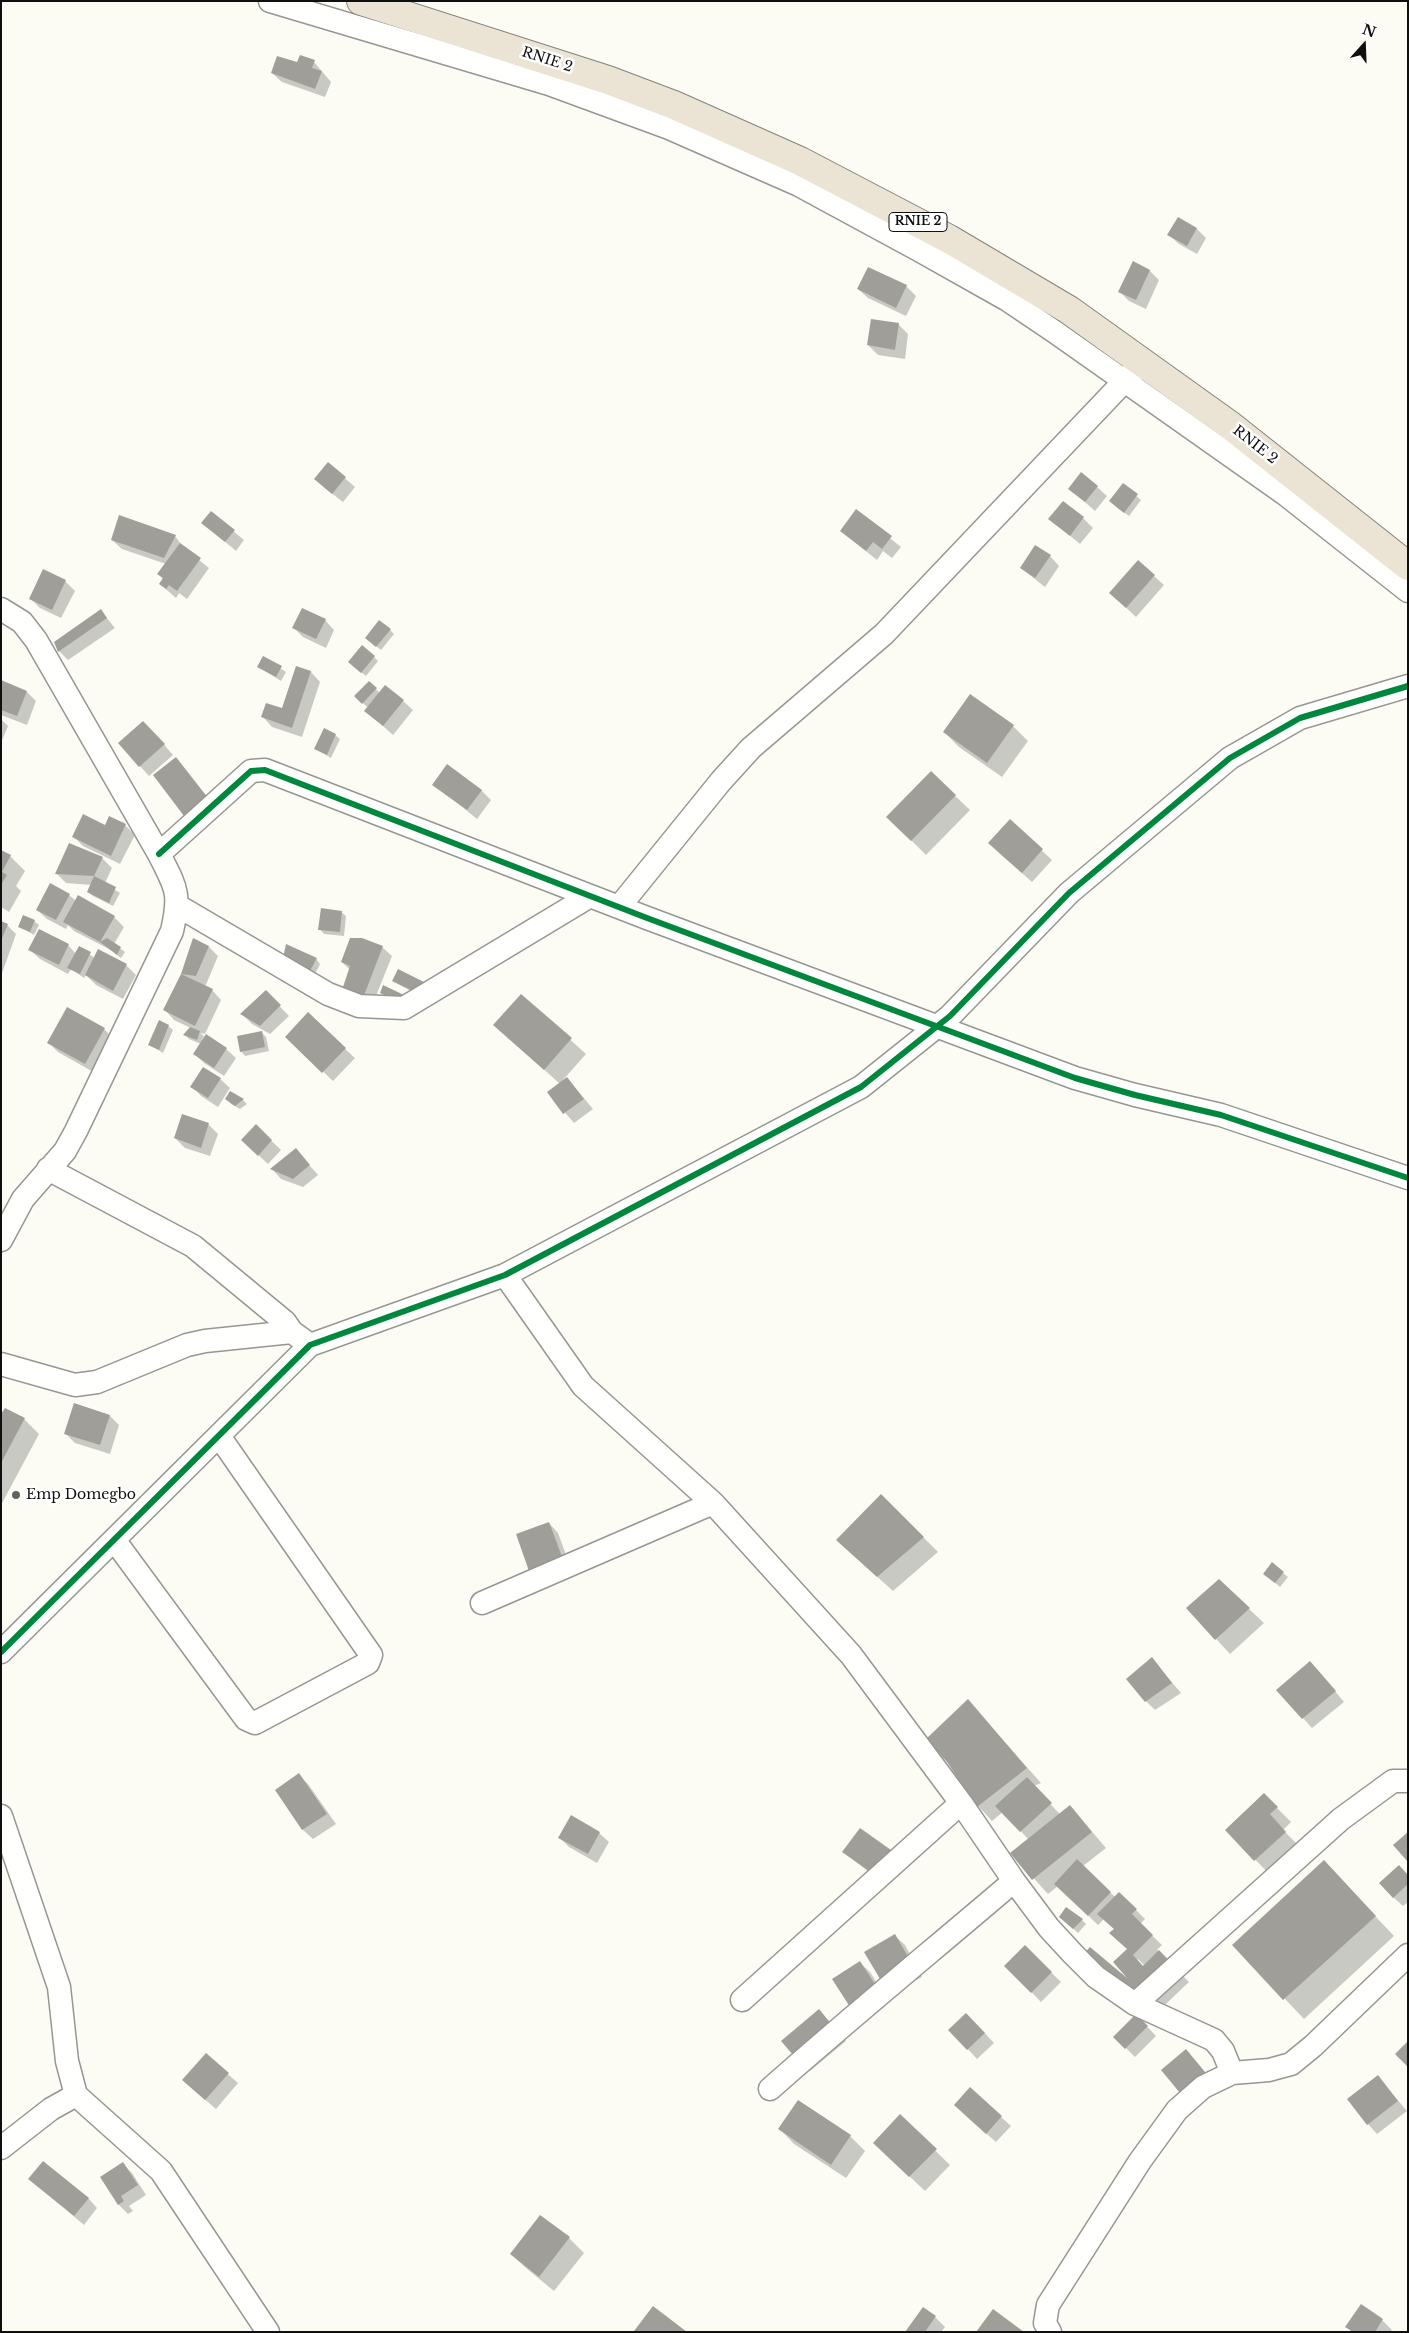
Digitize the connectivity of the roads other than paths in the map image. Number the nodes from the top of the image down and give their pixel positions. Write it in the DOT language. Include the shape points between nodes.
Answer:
graph roads {
  1 [pos="270,1"];
  2 [pos="361,1"];
  3 [pos="1133,372"];
  4 [pos="1408,566"];
  5 [pos="1408,591"];
  6 [pos="1,609"];
  7 [pos="1408,686"];
  8 [pos="159,854"];
  9 [pos="590,896"];
  10 [pos="178,906"];
  11 [pos="619,907"];
  12 [pos="937,1026"];
  13 [pos="48,1169"];
  14 [pos="1408,1178"];
  15 [pos="1,1240"];
  16 [pos="505,1274"];
  17 [pos="292,1332"];
  18 [pos="310,1345"];
  19 [pos="1,1364"];
  20 [pos="219,1436"];
  21 [pos="713,1502"];
  22 [pos="115,1541"];
  23 [pos="482,1603"];
  24 [pos="1,1652"];
  25 [pos="1408,1781"];
  26 [pos="961,1803"];
  27 [pos="1,1816"];
  28 [pos="1014,1881"];
  29 [pos="1408,1955"];
  30 [pos="742,2000"];
  31 [pos="1135,2004"];
  32 [pos="1232,2073"];
  33 [pos="770,2089"];
  34 [pos="76,2095"];
  35 [pos="1,2148"];
  36 [pos="268,2332"];
  37 [pos="1050,2332"];
  1 -- 3 [label="street" via="549,84 729,153 799,185"];
  2 -- 3 [label="highway, RNIE 2 / RNIE 2" via="608,80 800,161 949,238 1069,310"];
  3 -- 4 [label="highway, RNIE 2 / RNIE 2" via="1231,426"];
  3 -- 5 [label="street"];
  3 -- 11 [label="street" via="884,634 751,748"];
  6 -- 8 [label="street" via="22,622 36,640"];
  7 -- 12 [label="street" via="1300,718 1230,758 1069,894"];
  8 -- 9 [label="street" via="251,771 265,770"];
  8 -- 10 [label="street" via="175,886"];
  9 -- 10 [label="street" via="404,1008 359,1006 328,994"];
  9 -- 11 [label="street"];
  10 -- 13 [label="street" via="172,930 76,1131 65,1151"];
  11 -- 12 [label="street"];
  12 -- 14 [label="street" via="1074,1078 1221,1115"];
  12 -- 16 [label="street" via="861,1087"];
  13 -- 15 [label="street" via="23,1199"];
  13 -- 17 [label="street" via="193,1246 285,1322"];
  16 -- 18 [label="street"];
  16 -- 21 [label="street" via="583,1386"];
  17 -- 18 [label="street"];
  17 -- 19 [label="street" via="187,1345 85,1385"];
  18 -- 20 [label="street"];
  20 -- 22 [label="street"];
  20 -- 22 [label="street" via="371,1654 368,1662 255,1723 250,1722"];
  21 -- 23 [label="street"];
  21 -- 26 [label="street" via="851,1655"];
  22 -- 24 [label="street"];
  25 -- 31 [label="street" via="1393,1781 1341,1819"];
  26 -- 28 [label="street"];
  26 -- 30 [label="street"];
  27 -- 34 [label="street" via="59,1987 67,2061"];
  28 -- 31 [label="street" via="1073,1954 1096,1977"];
  28 -- 33 [label="street"];
  29 -- 32 [label="street" via="1291,2064 1269,2070"];
  31 -- 32 [label="street" via="1214,2040 1224,2051"];
  32 -- 37 [label="street" via="1203,2088 1177,2110 1140,2161 1048,2305 1045,2323"];
  34 -- 35 [label="street" via="51,2108"];
  34 -- 36 [label="street" via="161,2170"];
}
